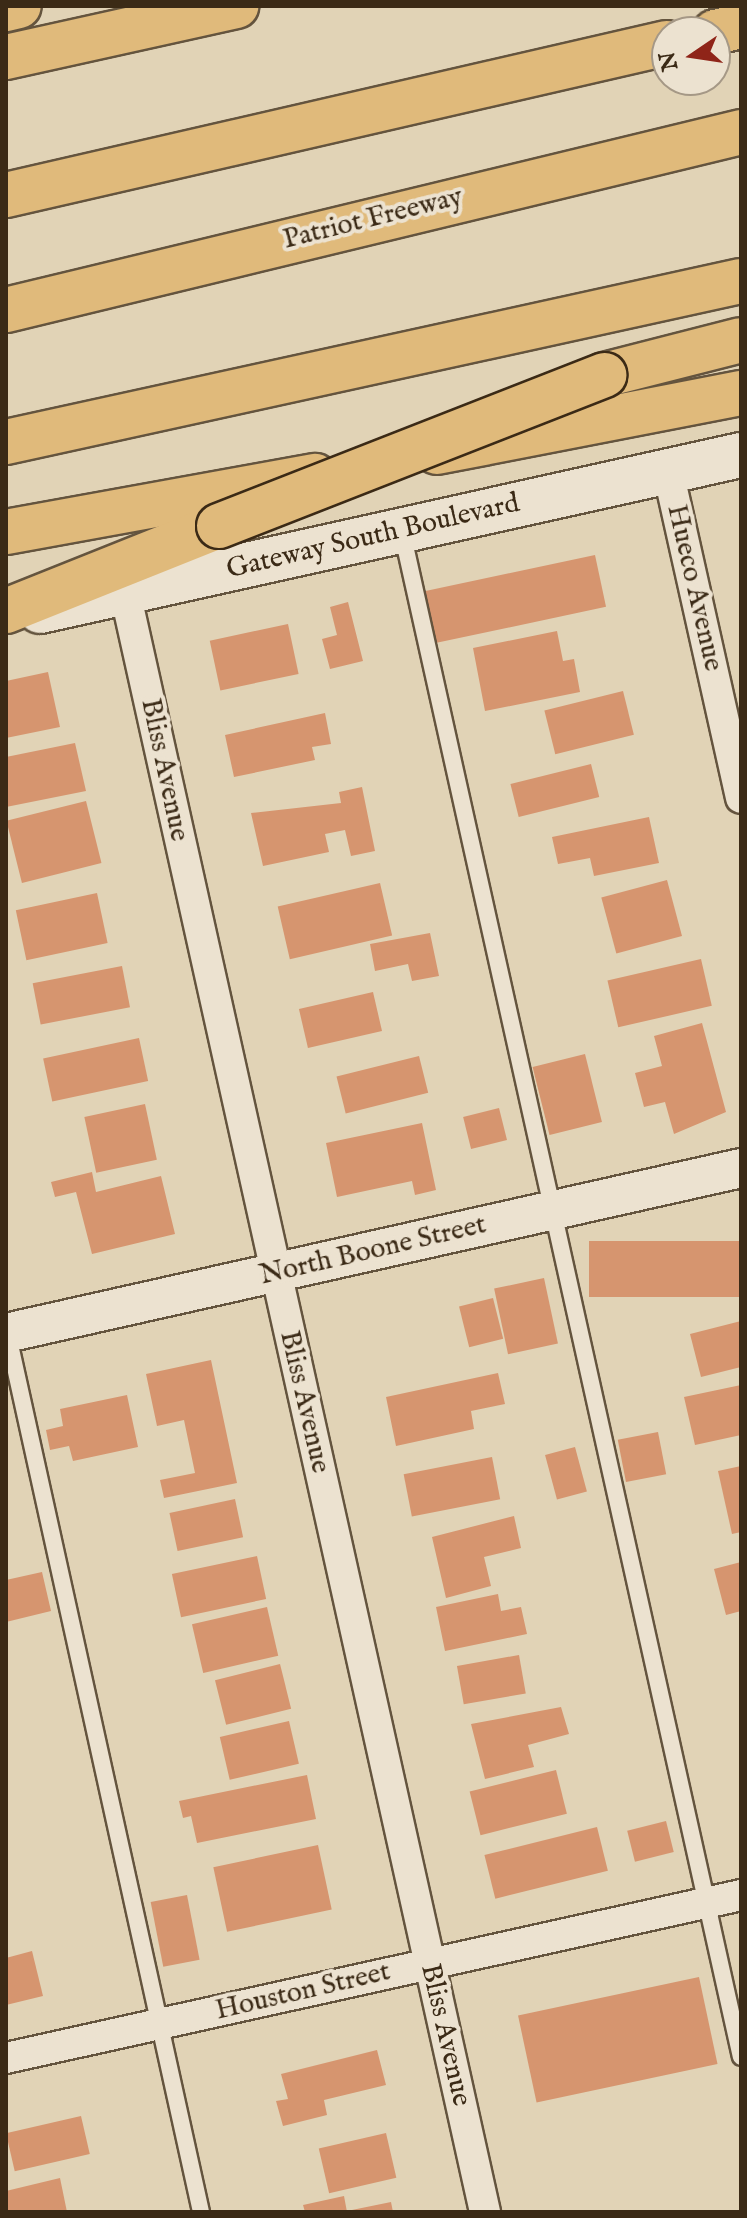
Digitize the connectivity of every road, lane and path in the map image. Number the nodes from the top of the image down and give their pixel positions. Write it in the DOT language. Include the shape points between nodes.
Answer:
graph roads {
  1 [pos="19,6"];
  2 [pos="236,6"];
  3 [pos="6,9"];
  4 [pos="651,47"];
  5 [pos="6,57"];
  6 [pos="741,132"];
  7 [pos="6,195"];
  8 [pos="741,281"];
  9 [pos="6,310"];
  10 [pos="741,340"];
  11 [pos="741,393"];
  12 [pos="6,442"];
  13 [pos="741,455"];
  14 [pos="668,471"];
  15 [pos="402,530"];
  16 [pos="6,532"];
  17 [pos="125,592"];
  18 [pos="6,611"];
  19 [pos="6,619"];
  20 [pos="741,798"];
  21 [pos="741,1168"];
  22 [pos="550,1211"];
  23 [pos="275,1273"];
  24 [pos="7,1330"];
  25 [pos="741,1895"];
  26 [pos="708,1902"];
  27 [pos="429,1964"];
  28 [pos="159,2024"];
  29 [pos="741,2057"];
  30 [pos="6,2058"];
  31 [pos="201,2212"];
  32 [pos="485,2212"];
  1 -- 3 [label="highway"];
  2 -- 5 [label="highway"];
  4 -- 7 [label="highway"];
  6 -- 9 [label="highway, Patriot Freeway"];
  8 -- 12 [label="highway"];
  10 -- 18 [label="highway, bridge" via="604,375"];
  11 -- 16 [label="highway"];
  13 -- 14 [label="main road, Gateway South Boulevard"];
  14 -- 15 [label="main road, Gateway South Boulevard"];
  14 -- 20 [label="street, Hueco Avenue"];
  15 -- 17 [label="main road, Gateway South Boulevard"];
  15 -- 22 [label="lane"];
  17 -- 19 [label="main road, Gateway South Boulevard"];
  17 -- 23 [label="street, Bliss Avenue"];
  21 -- 22 [label="street, North Boone Street"];
  22 -- 23 [label="street, North Boone Street"];
  22 -- 26 [label="lane"];
  23 -- 24 [label="street, North Boone Street"];
  23 -- 27 [label="street, Bliss Avenue"];
  24 -- 28 [label="lane"];
  25 -- 26 [label="street, Houston Street"];
  26 -- 27 [label="street, Houston Street"];
  26 -- 29 [label="lane"];
  27 -- 28 [label="street, Houston Street"];
  27 -- 32 [label="street, Bliss Avenue"];
  28 -- 30 [label="street, Houston Street"];
  28 -- 31 [label="lane"];
}
